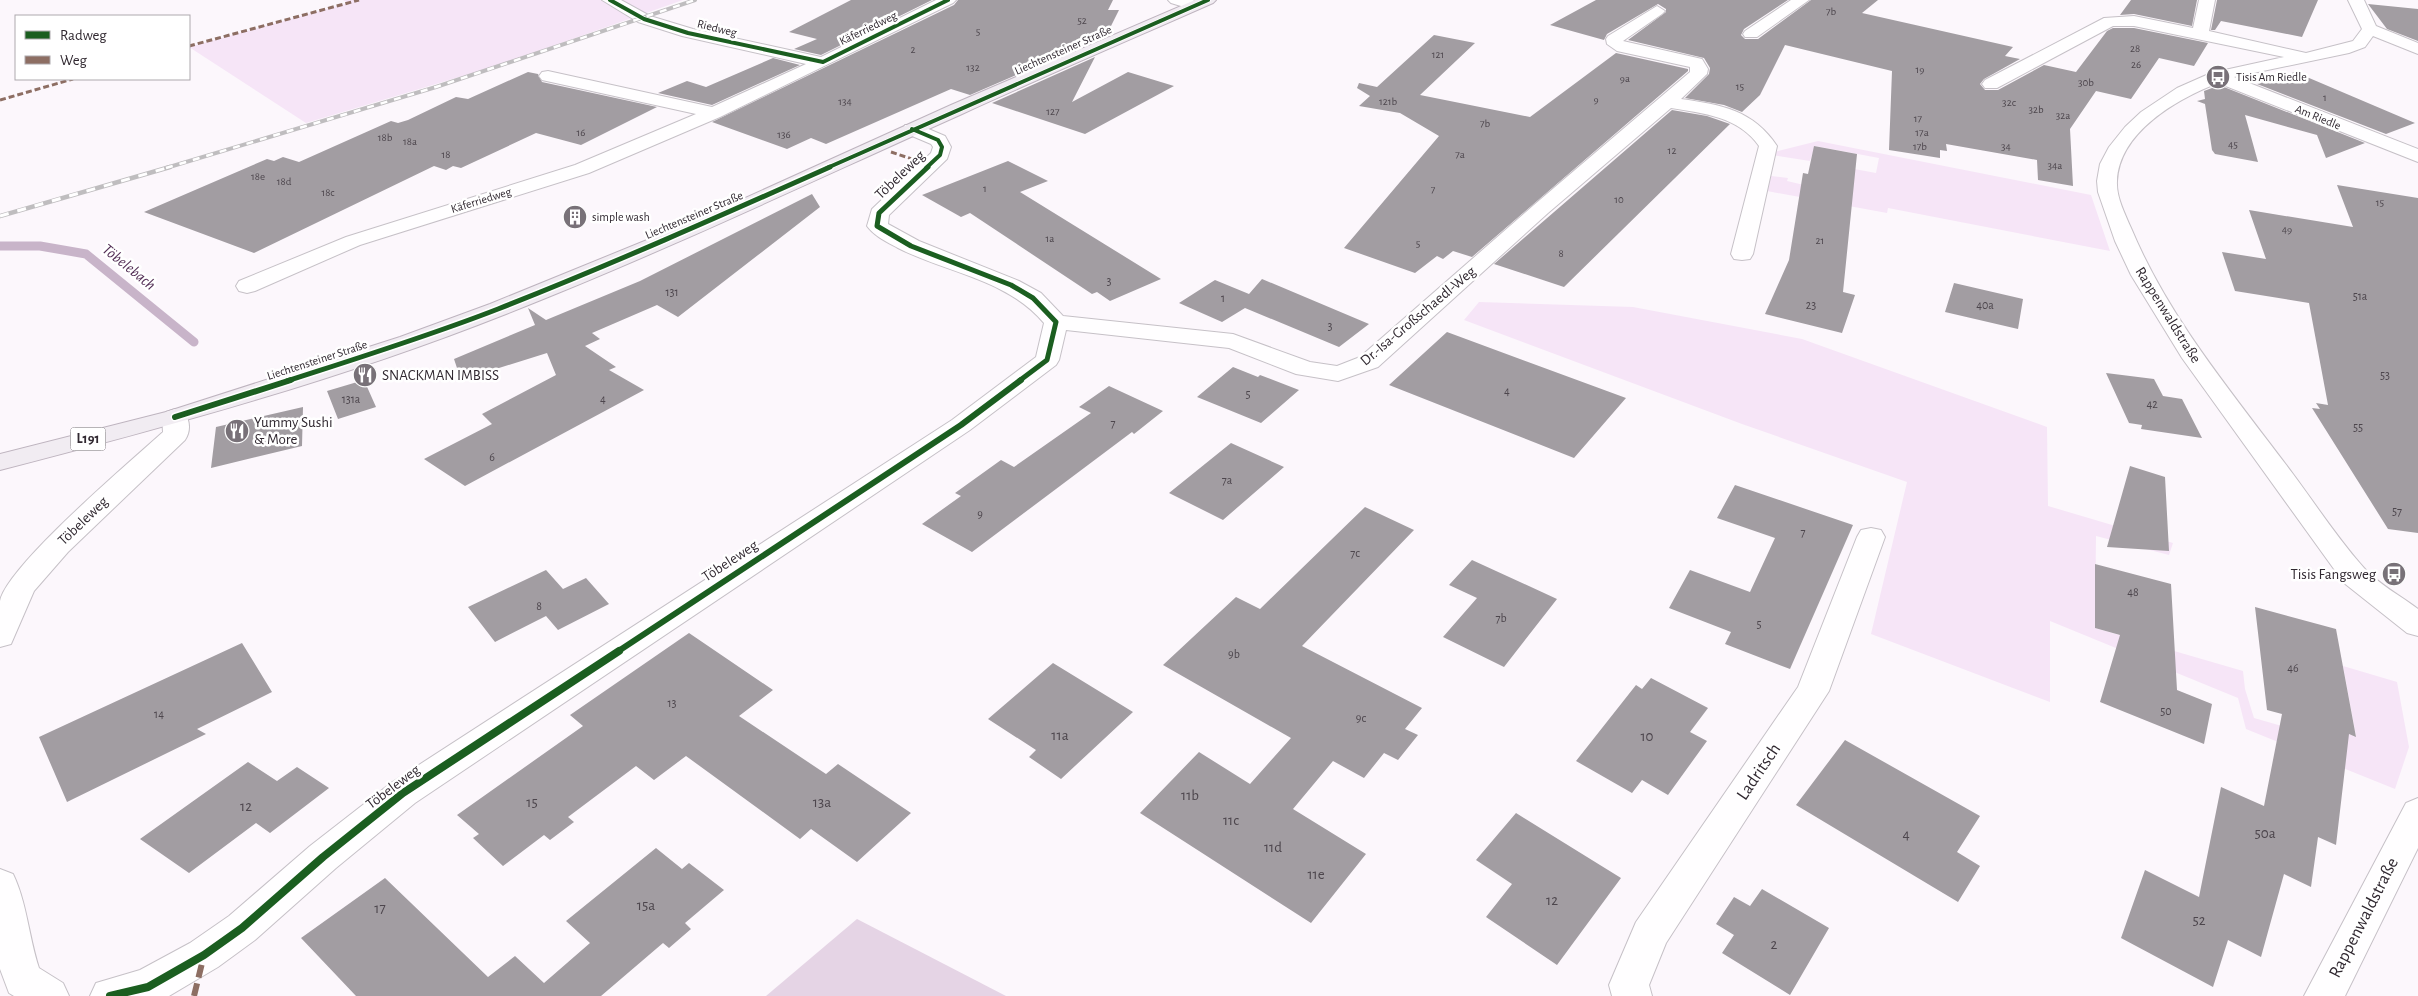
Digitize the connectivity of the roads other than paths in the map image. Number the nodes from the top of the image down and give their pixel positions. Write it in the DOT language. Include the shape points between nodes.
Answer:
graph roads {
  1 [pos="610,0"];
  2 [pos="948,0"];
  3 [pos="1176,0"];
  4 [pos="1800,0"];
  5 [pos="2207,0"];
  6 [pos="2356,0"];
  7 [pos="1201,3"];
  8 [pos="1657,11"];
  9 [pos="2370,29"];
  10 [pos="1751,34"];
  11 [pos="2200,34"];
  12 [pos="2418,49"];
  13 [pos="2309,58"];
  14 [pos="824,62"];
  15 [pos="548,76"];
  16 [pos="2218,77"];
  17 [pos="1991,84"];
  18 [pos="1667,102"];
  19 [pos="714,113"];
  20 [pos="912,129"];
  21 [pos="2418,156"];
  22 [pos="1742,254"];
  23 [pos="247,286"];
  24 [pos="1056,322"];
  25 [pos="175,417"];
  26 [pos="0,462"];
  27 [pos="1871,537"];
  28 [pos="2418,625"];
  29 [pos="0,636"];
  30 [pos="2418,813"];
  31 [pos="0,885"];
  32 [pos="49,996"];
  33 [pos="110,996"];
  34 [pos="1632,996"];
  35 [pos="2324,996"];
  1 -- 14 [label="street, Riedweg" via="644,18 688,33"];
  2 -- 14 [label="street, Käferriedweg"];
  3 -- 7 [label="street"];
  4 -- 10 [label="street"];
  5 -- 11 [label="street"];
  6 -- 9 [label="street"];
  7 -- 20 [label="main road, Liechtensteiner Straße / L191"];
  8 -- 18 [label="street, Dr.-Isa-Großschaedl-Weg" via="1614,39 1615,44 1623,48 1696,62 1700,69 1698,74"];
  9 -- 12 [label="street"];
  9 -- 13 [label="street, Rappenwaldstraße" via="2359,44"];
  11 -- 13 [label="street, Rappenwaldstraße"];
  11 -- 17 [label="street, Rappenwaldstraße" via="2134,21 2110,21"];
  13 -- 16 [label="street, Rappenwaldstraße"];
  14 -- 19 [label="street, Käferriedweg"];
  15 -- 19 [label="street"];
  16 -- 21 [label="street, Am Riedle"];
  16 -- 28 [label="street, Rappenwaldstraße" via="2191,87 2147,117 2120,142 2107,179 2110,199 2148,288 2231,410 2354,576"];
  18 -- 22 [label="street" via="1719,112 1745,121 1762,133 1768,146"];
  18 -- 24 [label="street, Dr.-Isa-Großschaedl-Weg" via="1369,362 1354,370 1338,374 1305,369 1233,341"];
  19 -- 23 [label="street, Käferriedweg" via="582,169 353,241"];
  20 -- 24 [label="street, Töbeleweg" via="938,140 942,147 940,155 879,213 877,226 891,237 973,268 1030,295"];
  20 -- 25 [label="main road, Liechtensteiner Straße / L191" via="708,222 498,309 408,342"];
  24 -- 33 [label="street, Töbeleweg" via="1047,360 961,425 403,793 242,928 204,955 148,987"];
  25 -- 26 [label="main road, Liechtensteiner Straße / L191"];
  25 -- 29 [label="street, Töbeleweg" via="176,434 58,545 21,587"];
  27 -- 34 [label="street, Ladritsch" via="1813,691 1650,934 1629,985"];
  30 -- 35 [label="street, Rappenwaldstraße"];
  31 -- 32 [label="street" via="23,980"];
}
